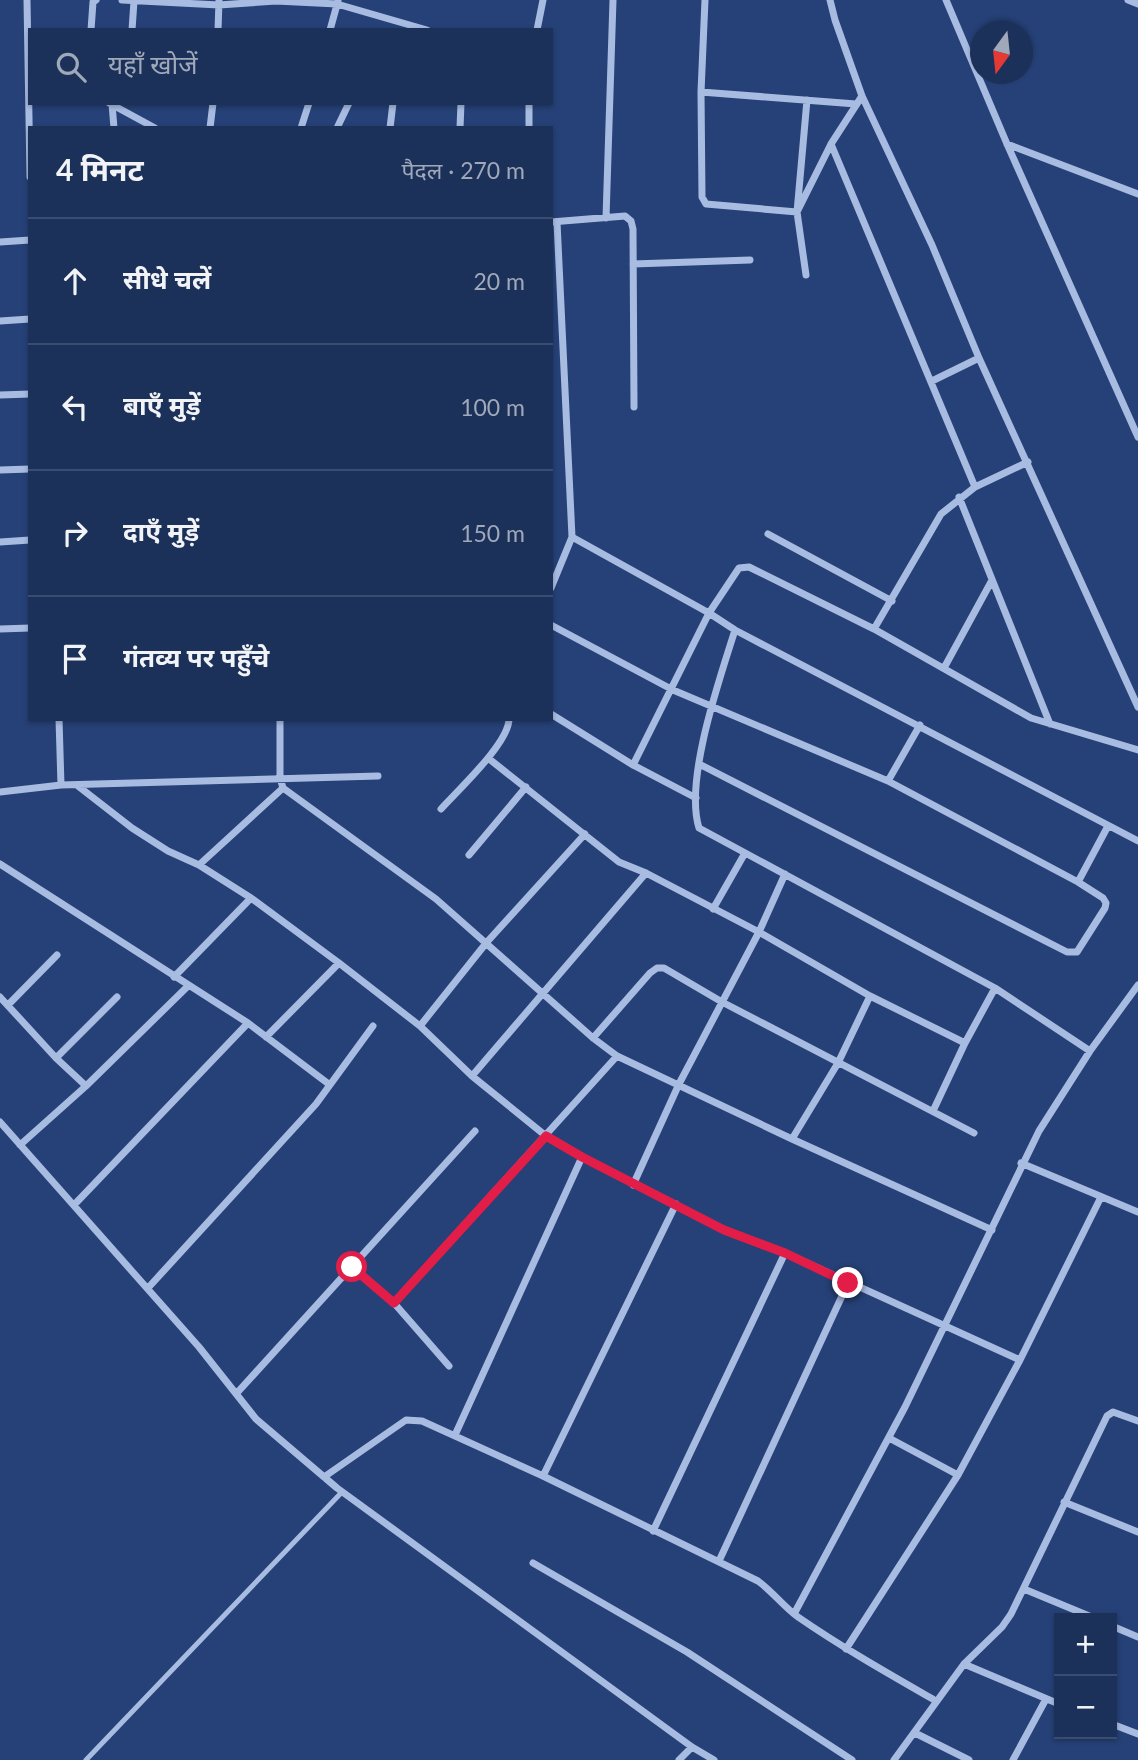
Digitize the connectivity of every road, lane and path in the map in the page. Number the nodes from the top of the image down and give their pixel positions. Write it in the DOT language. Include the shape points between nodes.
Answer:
graph roads {
  1 [pos="27,0"];
  2 [pos="96,0"];
  3 [pos="122,0"];
  4 [pos="544,0"];
  5 [pos="613,0"];
  6 [pos="705,0"];
  7 [pos="830,0"];
  8 [pos="946,0"];
  9 [pos="1128,0"];
  10 [pos="134,1"];
  11 [pos="276,1"];
  12 [pos="219,2"];
  13 [pos="338,2"];
  14 [pos="1138,4"];
  15 [pos="403,26"];
  16 [pos="91,28"];
  17 [pos="132,28"];
  18 [pos="218,28"];
  19 [pos="331,28"];
  20 [pos="537,28"];
  21 [pos="28,59"];
  22 [pos="701,92"];
  23 [pos="862,96"];
  24 [pos="807,100"];
  25 [pos="856,104"];
  26 [pos="29,105"];
  27 [pos="111,105"];
  28 [pos="213,105"];
  29 [pos="308,105"];
  30 [pos="348,105"];
  31 [pos="393,105"];
  32 [pos="461,105"];
  33 [pos="529,105"];
  34 [pos="125,107"];
  35 [pos="29,126"];
  36 [pos="114,126"];
  37 [pos="152,126"];
  38 [pos="210,126"];
  39 [pos="302,126"];
  40 [pos="338,126"];
  41 [pos="390,126"];
  42 [pos="460,126"];
  43 [pos="529,126"];
  44 [pos="831,144"];
  45 [pos="1007,144"];
  46 [pos="1138,194"];
  47 [pos="797,212"];
  48 [pos="606,218"];
  49 [pos="554,222"];
  50 [pos="28,240"];
  51 [pos="0,242"];
  52 [pos="750,260"];
  53 [pos="633,264"];
  54 [pos="806,275"];
  55 [pos="28,319"];
  56 [pos="0,321"];
  57 [pos="979,358"];
  58 [pos="932,382"];
  59 [pos="28,394"];
  60 [pos="0,395"];
  61 [pos="634,407"];
  62 [pos="1138,437"];
  63 [pos="1028,462"];
  64 [pos="28,469"];
  65 [pos="0,470"];
  66 [pos="975,487"];
  67 [pos="959,497"];
  68 [pos="768,534"];
  69 [pos="572,537"];
  70 [pos="28,540"];
  71 [pos="0,542"];
  72 [pos="991,582"];
  73 [pos="553,583"];
  74 [pos="892,601"];
  75 [pos="709,613"];
  76 [pos="553,626"];
  77 [pos="28,628"];
  78 [pos="0,629"];
  79 [pos="874,629"];
  80 [pos="735,630"];
  81 [pos="944,668"];
  82 [pos="673,690"];
  83 [pos="712,705"];
  84 [pos="1138,708"];
  85 [pos="553,714"];
  86 [pos="59,721"];
  87 [pos="280,721"];
  88 [pos="509,721"];
  89 [pos="1051,724"];
  90 [pos="920,725"];
  91 [pos="1138,750"];
  92 [pos="488,758"];
  93 [pos="699,764"];
  94 [pos="633,765"];
  95 [pos="378,776"];
  96 [pos="280,778"];
  97 [pos="888,781"];
  98 [pos="61,785"];
  99 [pos="78,786"];
  100 [pos="526,787"];
  101 [pos="283,788"];
  102 [pos="0,792"];
  103 [pos="696,798"];
  104 [pos="441,809"];
  105 [pos="1108,826"];
  106 [pos="585,834"];
  107 [pos="1138,841"];
  108 [pos="745,853"];
  109 [pos="469,855"];
  110 [pos="0,864"];
  111 [pos="200,866"];
  112 [pos="646,873"];
  113 [pos="785,874"];
  114 [pos="1078,882"];
  115 [pos="251,898"];
  116 [pos="713,909"];
  117 [pos="759,932"];
  118 [pos="486,942"];
  119 [pos="57,955"];
  120 [pos="339,963"];
  121 [pos="174,977"];
  122 [pos="1138,985"];
  123 [pos="188,986"];
  124 [pos="995,988"];
  125 [pos="543,993"];
  126 [pos="870,996"];
  127 [pos="0,997"];
  128 [pos="117,997"];
  129 [pos="722,1002"];
  130 [pos="8,1005"];
  131 [pos="248,1023"];
  132 [pos="373,1026"];
  133 [pos="420,1026"];
  134 [pos="266,1037"];
  135 [pos="593,1038"];
  136 [pos="965,1043"];
  137 [pos="1090,1051"];
  138 [pos="617,1056"];
  139 [pos="56,1058"];
  140 [pos="838,1063"];
  141 [pos="472,1076"];
  142 [pos="679,1084"];
  143 [pos="330,1085"];
  144 [pos="86,1086"];
  145 [pos="933,1111"];
  146 [pos="0,1122"];
  147 [pos="475,1131"];
  148 [pos="974,1133"];
  149 [pos="546,1136"];
  150 [pos="792,1139"];
  151 [pos="20,1145"];
  152 [pos="582,1157"];
  153 [pos="1021,1163"];
  154 [pos="634,1185"];
  155 [pos="1101,1197"];
  156 [pos="676,1204"];
  157 [pos="74,1205"];
  158 [pos="1138,1212"];
  159 [pos="992,1230"];
  160 [pos="785,1253"];
  161 [pos="352,1267"];
  162 [pos="848,1283"];
  163 [pos="148,1288"];
  164 [pos="394,1303"];
  165 [pos="944,1325"];
  166 [pos="1020,1360"];
  167 [pos="449,1366"];
  168 [pos="236,1394"];
  169 [pos="1138,1421"];
  170 [pos="455,1435"];
  171 [pos="889,1438"];
  172 [pos="958,1475"];
  173 [pos="543,1476"];
  174 [pos="324,1477"];
  175 [pos="342,1492"];
  176 [pos="1064,1502"];
  177 [pos="653,1531"];
  178 [pos="1138,1532"];
  179 [pos="719,1561"];
  180 [pos="533,1563"];
  181 [pos="1024,1589"];
  182 [pos="1082,1613"];
  183 [pos="794,1614"];
  184 [pos="1117,1628"];
  185 [pos="1138,1637"];
  186 [pos="846,1649"];
  187 [pos="964,1664"];
  188 [pos="1046,1699"];
  189 [pos="936,1701"];
  190 [pos="1054,1702"];
  191 [pos="1117,1726"];
  192 [pos="915,1732"];
  193 [pos="1138,1734"];
  194 [pos="692,1747"];
  195 [pos="86,1760"];
  196 [pos="679,1760"];
  197 [pos="714,1760"];
  198 [pos="852,1760"];
  199 [pos="894,1760"];
  200 [pos="969,1760"];
  201 [pos="1013,1760"];
  1 -- 21 [label="street"];
  2 -- 16 [label="street"];
  3 -- 10 [label="street"];
  4 -- 20 [label="street"];
  5 -- 48 [label="street"];
  6 -- 22 [label="street"];
  7 -- 23 [label="street"];
  8 -- 45 [label="street"];
  9 -- 14 [label="street"];
  10 -- 12 [label="street"];
  10 -- 17 [label="street"];
  11 -- 12 [label="street"];
  11 -- 13 [label="street"];
  12 -- 18 [label="street"];
  13 -- 15 [label="street"];
  13 -- 19 [label="street"];
  22 -- 24 [label="street"];
  22 -- 47 [label="street" via="702,197 706,204"];
  23 -- 25 [label="street"];
  23 -- 57 [label="street"];
  24 -- 25 [label="street"];
  24 -- 47 [label="street"];
  25 -- 44 [label="street"];
  26 -- 35 [label="street"];
  27 -- 36 [label="street"];
  28 -- 38 [label="street"];
  29 -- 39 [label="street"];
  30 -- 40 [label="street"];
  31 -- 41 [label="street"];
  32 -- 42 [label="street"];
  33 -- 43 [label="street"];
  34 -- 37 [label="street"];
  44 -- 47 [label="street"];
  44 -- 58 [label="street"];
  45 -- 46 [label="street"];
  45 -- 62 [label="street"];
  47 -- 54 [label="street"];
  48 -- 49 [label="street"];
  48 -- 53 [label="street" via="625,216 631,221"];
  49 -- 69 [label="street"];
  50 -- 51 [label="street"];
  52 -- 53 [label="street"];
  53 -- 61 [label="street"];
  55 -- 56 [label="street"];
  57 -- 58 [label="street"];
  57 -- 63 [label="street"];
  58 -- 66 [label="street"];
  59 -- 60 [label="street"];
  63 -- 66 [label="street"];
  63 -- 84 [label="street"];
  64 -- 65 [label="street"];
  66 -- 67 [label="street"];
  67 -- 72 [label="street"];
  67 -- 74 [label="street" via="941,514"];
  68 -- 74 [label="street"];
  69 -- 73 [label="street"];
  69 -- 75 [label="street"];
  70 -- 71 [label="street"];
  72 -- 81 [label="street"];
  72 -- 89 [label="street"];
  74 -- 79 [label="street"];
  75 -- 79 [label="street" via="739,568 749,567"];
  75 -- 80 [label="street"];
  75 -- 82 [label="street"];
  76 -- 82 [label="street"];
  77 -- 78 [label="street"];
  79 -- 81 [label="street"];
  80 -- 83 [label="street"];
  80 -- 90 [label="street"];
  81 -- 89 [label="street" via="1031,719"];
  82 -- 83 [label="street"];
  82 -- 94 [label="street"];
  83 -- 93 [label="street"];
  83 -- 97 [label="street"];
  85 -- 94 [label="street"];
  86 -- 98 [label="street"];
  87 -- 96 [label="street"];
  88 -- 92 [label="street"];
  89 -- 91 [label="street"];
  90 -- 97 [label="street"];
  90 -- 105 [label="street"];
  92 -- 100 [label="street"];
  92 -- 104 [label="street"];
  93 -- 103 [label="street"];
  93 -- 114 [label="street" via="1073,953 1106,903"];
  94 -- 103 [label="street"];
  95 -- 96 [label="street"];
  96 -- 99 [label="street"];
  96 -- 101 [label="street"];
  97 -- 114 [label="street"];
  98 -- 99 [label="street"];
  98 -- 102 [label="street"];
  99 -- 111 [label="street" via="132,828"];
  100 -- 106 [label="street"];
  100 -- 109 [label="street"];
  101 -- 111 [label="street"];
  101 -- 118 [label="street" via="436,899"];
  103 -- 108 [label="street" via="699,828"];
  105 -- 107 [label="street"];
  105 -- 114 [label="street"];
  106 -- 112 [label="street" via="610,856"];
  106 -- 118 [label="street"];
  108 -- 113 [label="street"];
  108 -- 116 [label="street"];
  110 -- 121 [label="street"];
  111 -- 115 [label="street"];
  112 -- 116 [label="street"];
  112 -- 125 [label="street"];
  113 -- 117 [label="street"];
  113 -- 124 [label="street"];
  115 -- 120 [label="street"];
  115 -- 121 [label="street"];
  116 -- 117 [label="street"];
  117 -- 126 [label="street"];
  117 -- 129 [label="street"];
  118 -- 125 [label="street"];
  118 -- 133 [label="street"];
  119 -- 130 [label="street"];
  120 -- 133 [label="street"];
  120 -- 134 [label="street"];
  121 -- 123 [label="street"];
  122 -- 137 [label="street"];
  123 -- 131 [label="street"];
  123 -- 144 [label="street"];
  124 -- 136 [label="street"];
  124 -- 137 [label="street"];
  125 -- 135 [label="street"];
  125 -- 141 [label="street"];
  126 -- 136 [label="street"];
  126 -- 140 [label="street"];
  127 -- 130 [label="street"];
  128 -- 139 [label="street"];
  129 -- 135 [label="street" via="657,968"];
  129 -- 140 [label="street"];
  129 -- 142 [label="street"];
  130 -- 139 [label="street"];
  131 -- 134 [label="street"];
  131 -- 157 [label="street"];
  132 -- 143 [label="street"];
  133 -- 141 [label="street"];
  134 -- 143 [label="street"];
  135 -- 138 [label="street"];
  136 -- 145 [label="street"];
  137 -- 153 [label="street"];
  138 -- 142 [label="street"];
  138 -- 149 [label="street"];
  139 -- 144 [label="street"];
  140 -- 145 [label="street"];
  140 -- 150 [label="street"];
  141 -- 149 [label="street"];
  142 -- 150 [label="street"];
  142 -- 154 [label="street"];
  143 -- 163 [label="street"];
  144 -- 151 [label="street"];
  145 -- 148 [label="street"];
  146 -- 151 [label="street"];
  147 -- 161 [label="street"];
  149 -- 152 [label="street"];
  149 -- 164 [label="street"];
  150 -- 159 [label="street"];
  151 -- 157 [label="street"];
  152 -- 154 [label="street"];
  152 -- 170 [label="street"];
  153 -- 155 [label="street"];
  153 -- 159 [label="street"];
  154 -- 156 [label="street"];
  155 -- 158 [label="street"];
  155 -- 166 [label="street"];
  156 -- 160 [label="street" via="724,1230"];
  156 -- 173 [label="street"];
  157 -- 163 [label="street"];
  159 -- 165 [label="street"];
  160 -- 162 [label="street"];
  160 -- 177 [label="street"];
  161 -- 164 [label="street"];
  161 -- 168 [label="street"];
  162 -- 165 [label="street"];
  162 -- 179 [label="street"];
  163 -- 168 [label="street"];
  164 -- 167 [label="street"];
  165 -- 166 [label="street"];
  165 -- 171 [label="street"];
  166 -- 172 [label="street"];
  168 -- 174 [label="street" via="256,1419"];
  169 -- 176 [label="street" via="1109,1413"];
  170 -- 173 [label="street"];
  170 -- 174 [label="street" via="422,1421 406,1420"];
  171 -- 172 [label="street"];
  171 -- 183 [label="street"];
  172 -- 186 [label="street"];
  173 -- 177 [label="street"];
  174 -- 175 [label="street"];
  175 -- 194 [label="street"];
  175 -- 195 [label="lane"];
  176 -- 178 [label="street"];
  176 -- 181 [label="street"];
  177 -- 179 [label="street"];
  179 -- 183 [label="street" via="771,1591"];
  180 -- 198 [label="street" via="687,1652"];
  181 -- 182 [label="street"];
  181 -- 187 [label="street" via="1002,1626"];
  183 -- 186 [label="street"];
  184 -- 185 [label="street"];
  186 -- 189 [label="street"];
  187 -- 188 [label="street"];
  187 -- 189 [label="street"];
  188 -- 190 [label="street"];
  188 -- 201 [label="street"];
  189 -- 192 [label="street"];
  191 -- 193 [label="street"];
  192 -- 199 [label="street"];
  192 -- 200 [label="street"];
  194 -- 196 [label="street"];
  194 -- 197 [label="street"];
}
